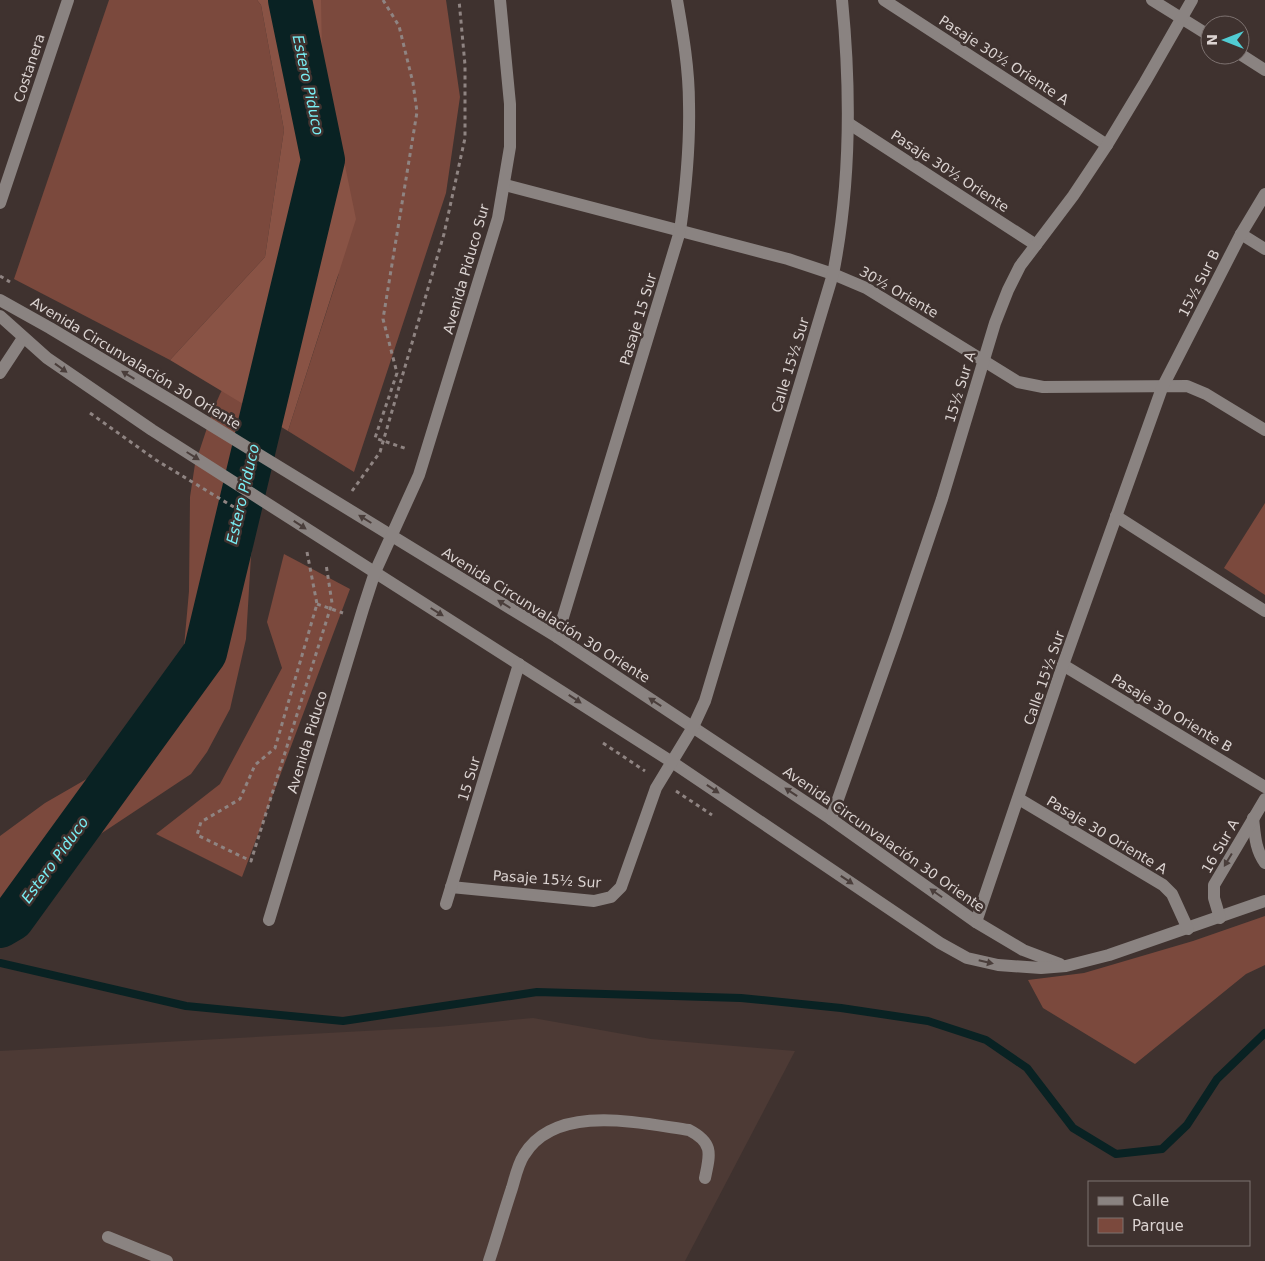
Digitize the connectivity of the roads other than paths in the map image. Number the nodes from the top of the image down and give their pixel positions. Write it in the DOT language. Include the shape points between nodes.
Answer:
graph roads {
  1 [pos="68,0"];
  2 [pos="500,0"];
  3 [pos="677,0"];
  4 [pos="842,0"];
  5 [pos="884,0"];
  6 [pos="1152,0"];
  7 [pos="1192,0"];
  8 [pos="1182,18"];
  9 [pos="1200,30"];
  10 [pos="1250,60"];
  11 [pos="1265,70"];
  12 [pos="848,123"];
  13 [pos="1107,145"];
  14 [pos="505,185"];
  15 [pos="1265,194"];
  16 [pos="0,203"];
  17 [pos="680,231"];
  18 [pos="1241,234"];
  19 [pos="1036,245"];
  20 [pos="1265,249"];
  21 [pos="833,274"];
  22 [pos="0,300"];
  23 [pos="0,316"];
  24 [pos="23,338"];
  25 [pos="984,361"];
  26 [pos="0,373"];
  27 [pos="1162,388"];
  28 [pos="1265,430"];
  29 [pos="1116,516"];
  30 [pos="391,535"];
  31 [pos="375,572"];
  32 [pos="1265,611"];
  33 [pos="557,637"];
  34 [pos="519,664"];
  35 [pos="1064,665"];
  36 [pos="693,727"];
  37 [pos="672,762"];
  38 [pos="1265,787"];
  39 [pos="1019,799"];
  40 [pos="1265,799"];
  41 [pos="1253,818"];
  42 [pos="831,819"];
  43 [pos="1265,863"];
  44 [pos="451,887"];
  45 [pos="1265,901"];
  46 [pos="446,904"];
  47 [pos="1220,918"];
  48 [pos="269,920"];
  49 [pos="976,922"];
  50 [pos="1188,929"];
  51 [pos="1066,966"];
  52 [pos="705,1178"];
  53 [pos="108,1237"];
  54 [pos="167,1261"];
  55 [pos="489,1261"];
  1 -- 16 [label="street, Costanera"];
  2 -- 14 [label="street, Avenida Piduco Sur" via="510,104 510,147"];
  3 -- 17 [label="street, Pasaje 15 Sur" via="690,102 687,184"];
  4 -- 12 [label="street, Calle 15½ Sur"];
  5 -- 13 [label="street, Pasaje 30½ Oriente A"];
  6 -- 8 [label="street"];
  7 -- 8 [label="street, 15½ Sur A"];
  8 -- 9 [label="street"];
  8 -- 13 [label="street, 15½ Sur A"];
  10 -- 11 [label="street"];
  12 -- 19 [label="street, Pasaje 30½ Oriente"];
  12 -- 21 [label="street, Calle 15½ Sur" via="843,217"];
  13 -- 19 [label="street, 15½ Sur A"];
  14 -- 17 [label="street, 30½ Oriente"];
  14 -- 30 [label="street, Avenida Piduco Sur" via="490,248 420,476"];
  15 -- 18 [label="street, 15½ Sur B"];
  17 -- 21 [label="street, 30½ Oriente" via="788,258"];
  17 -- 33 [label="street, Pasaje 15 Sur"];
  18 -- 20 [label="street"];
  18 -- 27 [label="street, 15½ Sur B"];
  19 -- 25 [label="street, 15½ Sur A" via="1008,290"];
  21 -- 25 [label="street, 30½ Oriente" via="884,298"];
  21 -- 36 [label="street, Calle 15½ Sur" via="708,691"];
  30 -- 22 [label="street, Avenida Circunvalación 30 Oriente, one-way"];
  23 -- 24 [label="street"];
  24 -- 26 [label="street"];
  24 -- 31 [label="street, one-way" via="63,370 152,430"];
  25 -- 27 [label="street, 30½ Oriente" via="1018,382 1043,387"];
  25 -- 42 [label="street, 15½ Sur A" via="942,499"];
  27 -- 28 [label="street, 30½ Oriente" via="1187,386"];
  27 -- 29 [label="street, Calle 15½ Sur"];
  29 -- 32 [label="street"];
  29 -- 35 [label="street, Calle 15½ Sur"];
  30 -- 31 [label="street, Avenida Piduco Sur"];
  33 -- 30 [label="street, Avenida Circunvalación 30 Oriente, one-way"];
  31 -- 34 [label="street, one-way"];
  31 -- 48 [label="street, Avenida Piduco"];
  36 -- 33 [label="street, Avenida Circunvalación 30 Oriente, one-way"];
  34 -- 37 [label="street, one-way"];
  34 -- 44 [label="street, 15 Sur"];
  35 -- 38 [label="street, Pasaje 30 Oriente B"];
  35 -- 39 [label="street, Calle 15½ Sur"];
  36 -- 37 [label="street, Calle 15½ Sur"];
  42 -- 36 [label="street, Avenida Circunvalación 30 Oriente, one-way"];
  37 -- 44 [label="street, Pasaje 15½ Sur" via="656,788 621,887 611,897 594,901"];
  37 -- 51 [label="street, one-way" via="967,958 998,965"];
  39 -- 49 [label="street, Calle 15½ Sur"];
  39 -- 50 [label="street, Pasaje 30 Oriente A" via="1164,885 1172,894"];
  40 -- 41 [label="street, 16 Sur A"];
  41 -- 43 [label="street, 16 Sur A" via="1255,843"];
  41 -- 47 [label="street, 16 Sur A, one-way" via="1214,885"];
  49 -- 42 [label="street, Avenida Circunvalación 30 Oriente, one-way"];
  44 -- 46 [label="street, 15 Sur"];
  45 -- 47 [label="street"];
  47 -- 50 [label="street"];
  49 -- 51 [label="street, Avenida Circunvalación 30 Oriente" via="1022,950"];
  50 -- 51 [label="street"];
  52 -- 55 [label="street" via="710,1154 708,1147 700,1136 689,1130 598,1119 556,1130 537,1140 524,1156"];
  53 -- 54 [label="street"];
}
